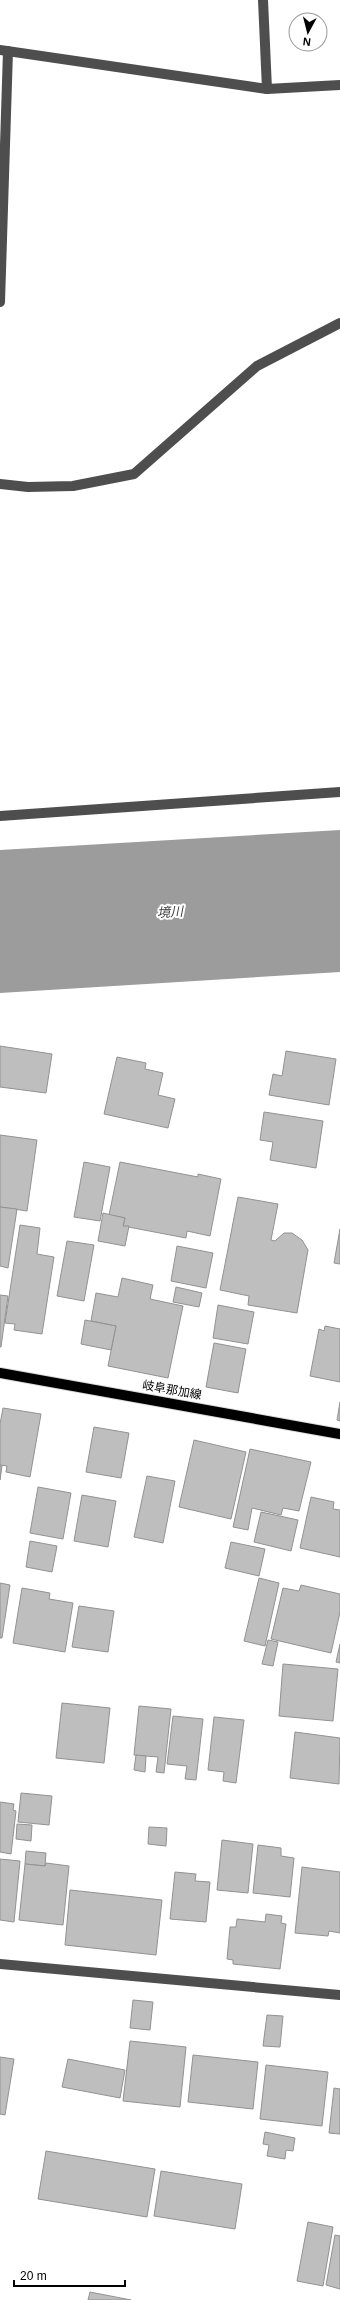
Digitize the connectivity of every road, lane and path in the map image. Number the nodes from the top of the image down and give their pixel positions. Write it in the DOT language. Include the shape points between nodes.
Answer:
graph roads {
  1 [pos="263,0"];
  2 [pos="4,51"];
  3 [pos="340,85"];
  4 [pos="267,89"];
  5 [pos="0,302"];
  6 [pos="340,323"];
  7 [pos="0,484"];
  8 [pos="340,792"];
  9 [pos="0,816"];
  10 [pos="0,1373"];
  11 [pos="340,1434"];
  12 [pos="0,1964"];
  13 [pos="340,1995"];
  1 -- 4 [label="street"];
  2 -- 4 [label="street"];
  2 -- 5 [label="street"];
  3 -- 4 [label="street"];
  6 -- 7 [label="street" via="257,366 134,474 73,486 28,488"];
  8 -- 9 [label="street"];
  10 -- 11 [label="main road, 岐阜那加線"];
  12 -- 13 [label="street"];
}
